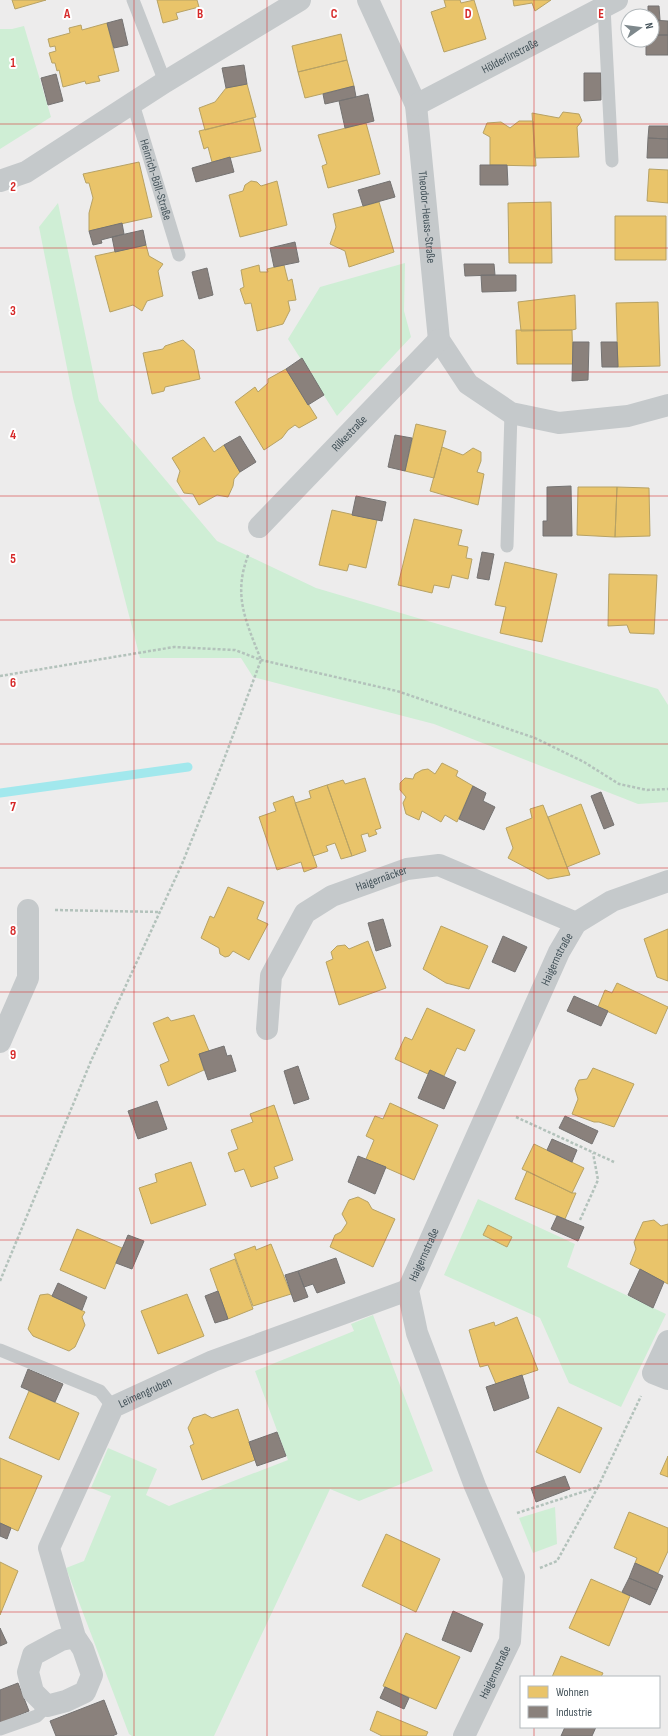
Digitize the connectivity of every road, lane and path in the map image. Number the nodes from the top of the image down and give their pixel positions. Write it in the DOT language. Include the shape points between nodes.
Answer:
graph roads {
  1 [pos="133,0"];
  2 [pos="300,0"];
  3 [pos="368,0"];
  4 [pos="611,3"];
  5 [pos="165,82"];
  6 [pos="133,104"];
  7 [pos="416,105"];
  8 [pos="612,161"];
  9 [pos="0,181"];
  10 [pos="179,255"];
  11 [pos="439,340"];
  12 [pos="668,405"];
  13 [pos="511,413"];
  14 [pos="259,527"];
  15 [pos="507,546"];
  16 [pos="261,660"];
  17 [pos="0,676"];
  18 [pos="668,789"];
  19 [pos="668,881"];
  20 [pos="28,910"];
  21 [pos="160,912"];
  22 [pos="576,923"];
  23 [pos="268,1029"];
  24 [pos="0,1042"];
  25 [pos="490,1106"];
  26 [pos="593,1152"];
  27 [pos="614,1162"];
  28 [pos="580,1220"];
  29 [pos="0,1281"];
  30 [pos="408,1290"];
  31 [pos="668,1341"];
  32 [pos="0,1350"];
  33 [pos="660,1376"];
  34 [pos="113,1407"];
  35 [pos="598,1487"];
  36 [pos="491,1521"];
  37 [pos="514,1578"];
  38 [pos="75,1638"];
  39 [pos="47,1706"];
  40 [pos="0,1729"];
  41 [pos="464,1736"];
  1 -- 5 [label="lane"];
  2 -- 5 [label="street"];
  3 -- 7 [label="street, Theodor-Heuss-Straße"];
  4 -- 7 [label="street, Hölderlinstraße"];
  4 -- 8 [label="lane, Hölderlinstraße"];
  5 -- 6 [label="street"];
  6 -- 9 [label="street" via="26,172"];
  6 -- 10 [label="lane, Heinrich-Böll-Straße"];
  7 -- 11 [label="street, Theodor-Heuss-Straße"];
  11 -- 13 [label="street, Theodor-Heuss-Straße" via="468,384"];
  11 -- 14 [label="street, Rilkestraße"];
  12 -- 13 [label="street, Theodor-Heuss-Straße" via="628,416 559,423"];
  13 -- 15 [label="lane"];
  14 -- 16 [label="path" via="244,565 241,598 244,616"];
  16 -- 17 [label="path" via="236,650 174,647"];
  16 -- 18 [label="path" via="397,691 535,738 584,762 619,784 647,790"];
  16 -- 21 [label="path" via="223,762"];
  19 -- 22 [label="street, Haigernstraße" via="612,901"];
  20 -- 21 [label="path"];
  20 -- 24 [label="street" via="28,978"];
  21 -- 29 [label="path" via="91,1061"];
  22 -- 23 [label="street, Haigernäcker" via="439,865 407,869 332,896 305,913 271,976"];
  22 -- 25 [label="street, Haigernstraße" via="560,952"];
  25 -- 26 [label="path"];
  25 -- 30 [label="street, Haigernstraße"];
  26 -- 27 [label="path"];
  26 -- 28 [label="path" via="598,1180"];
  30 -- 34 [label="street, Leimengruben" via="213,1361"];
  30 -- 36 [label="street, Haigernstraße" via="417,1333 475,1486"];
  31 -- 33 [label="street"];
  32 -- 34 [label="lane" via="100,1391"];
  33 -- 35 [label="path"];
  34 -- 38 [label="street, Leimengruben" via="49,1548"];
  35 -- 36 [label="path"];
  35 -- 37 [label="path" via="557,1561"];
  36 -- 37 [label="street, Haigernstraße"];
  37 -- 41 [label="street, Haigernstraße" via="510,1641"];
  38 -- 39 [label="street, Leimengruben" via="83,1649 92,1675 85,1692"];
  38 -- 39 [label="street" via="61,1640 33,1655 28,1672 33,1692"];
  39 -- 40 [label="lane" via="37,1716"];
}
